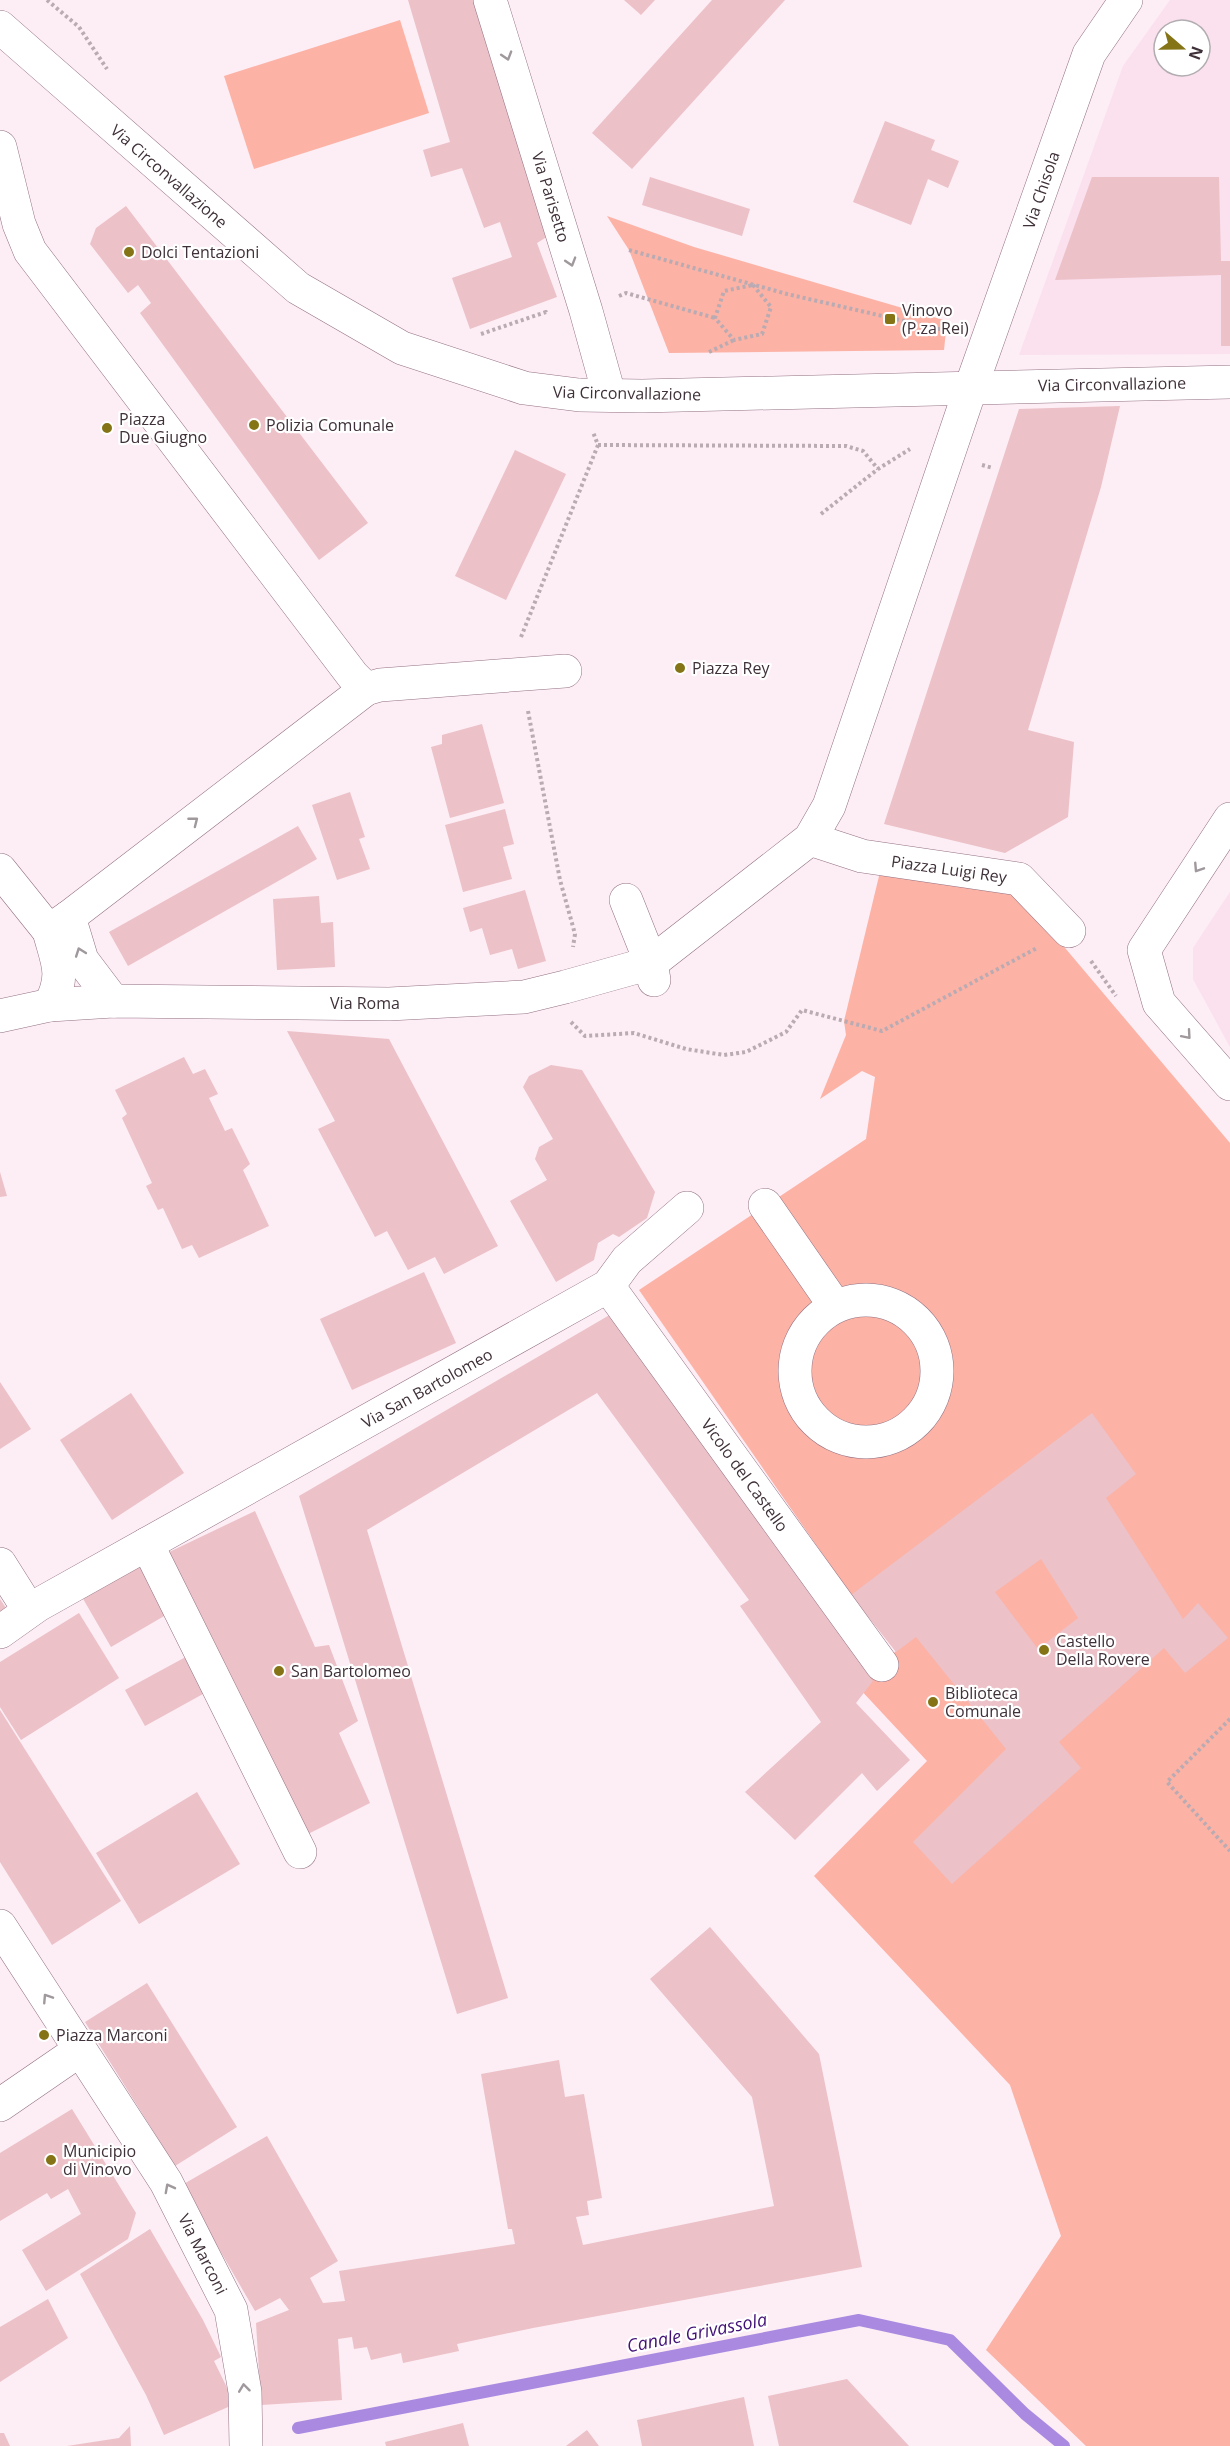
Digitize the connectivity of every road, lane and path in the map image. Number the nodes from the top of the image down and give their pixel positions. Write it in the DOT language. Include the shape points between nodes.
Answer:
graph roads {
  1 [pos="47,0"];
  2 [pos="490,0"];
  3 [pos="1126,0"];
  4 [pos="0,27"];
  5 [pos="109,70"];
  6 [pos="0,147"];
  7 [pos="10,231"];
  8 [pos="629,250"];
  9 [pos="753,285"];
  10 [pos="586,311"];
  11 [pos="715,318"];
  12 [pos="993,326"];
  13 [pos="476,336"];
  14 [pos="734,340"];
  15 [pos="709,352"];
  16 [pos="1230,382"];
  17 [pos="971,387"];
  18 [pos="594,394"];
  19 [pos="598,445"];
  20 [pos="878,469"];
  21 [pos="565,671"];
  22 [pos="521,676"];
  23 [pos="366,689"];
  24 [pos="1230,819"];
  25 [pos="810,839"];
  26 [pos="0,870"];
  27 [pos="626,900"];
  28 [pos="59,924"];
  29 [pos="1069,931"];
  30 [pos="652,972"];
  31 [pos="564,987"];
  32 [pos="1117,996"];
  33 [pos="113,1001"];
  34 [pos="50,1005"];
  35 [pos="0,1016"];
  36 [pos="1230,1084"];
  37 [pos="765,1205"];
  38 [pos="687,1208"];
  39 [pos="608,1286"];
  40 [pos="835,1306"];
  41 [pos="147,1544"];
  42 [pos="0,1564"];
  43 [pos="29,1610"];
  44 [pos="0,1632"];
  45 [pos="882,1665"];
  46 [pos="1230,1719"];
  47 [pos="1230,1851"];
  48 [pos="300,1852"];
  49 [pos="0,1926"];
  50 [pos="80,2050"];
  51 [pos="5,2090"];
  52 [pos="246,2446"];
  1 -- 5 [label="path" via="79,27"];
  2 -- 10 [label="street, Via Parisetto, one-way"];
  3 -- 12 [label="street, Via Chisola" via="1089,54"];
  4 -- 18 [label="street, Via Circonvallazione" via="298,288 402,348 524,388"];
  6 -- 7 [label="street"];
  7 -- 23 [label="street" via="30,251 346,668"];
  8 -- 9 [label="path"];
  9 -- 11 [label="path" via="724,291"];
  9 -- 12 [label="path" via="939,329"];
  9 -- 14 [label="path" via="771,307 762,334"];
  10 -- 11 [label="path" via="626,293"];
  10 -- 13 [label="path" via="552,326 546,312"];
  10 -- 18 [label="street, Via Parisetto"];
  11 -- 14 [label="path"];
  12 -- 17 [label="street, Via Chisola"];
  14 -- 15 [label="path"];
  16 -- 17 [label="street, Via Circonvallazione"];
  17 -- 18 [label="street, Via Circonvallazione"];
  17 -- 25 [label="street, Via Chisola" via="829,806"];
  18 -- 19 [label="path"];
  19 -- 20 [label="path" via="846,446 863,451"];
  19 -- 22 [label="path" via="516,651"];
  21 -- 22 [label="street"];
  22 -- 23 [label="street"];
  22 -- 31 [label="path" via="560,880 575,934"];
  28 -- 23 [label="street, one-way"];
  24 -- 36 [label="street, one-way" via="1144,950 1159,1003"];
  25 -- 29 [label="street, Piazza Luigi Rey" via="862,856 1019,879"];
  25 -- 30 [label="street, Via Roma"];
  26 -- 28 [label="street"];
  27 -- 30 [label="street"];
  33 -- 28 [label="street, one-way"];
  28 -- 34 [label="street" via="60,975"];
  29 -- 31 [label="path" via="882,1031 802,1010 786,1032 746,1052 724,1055 634,1033 585,1036 567,1015"];
  29 -- 32 [label="path"];
  30 -- 31 [label="street, Via Roma"];
  31 -- 33 [label="street, Via Roma" via="524,997 389,1004"];
  33 -- 34 [label="street, Via Roma"];
  34 -- 35 [label="street, Via Roma"];
  37 -- 40 [label="street"];
  38 -- 39 [label="street, Via San Bartolomeo" via="627,1260"];
  39 -- 41 [label="street, Via San Bartolomeo"];
  39 -- 45 [label="street, Vicolo del Castello"];
  40 -- 40 [label="street" via="859,1299 883,1301 906,1311 923,1328 934,1349 938,1373 933,1397 921,1418 902,1434 880,1442 857,1443 835,1437 816,1424 802,1405 795,1383 795,1360 802,1338 816,1320"];
  41 -- 43 [label="street, Via San Bartolomeo"];
  41 -- 48 [label="street"];
  42 -- 43 [label="street"];
  43 -- 44 [label="street, Via San Bartolomeo"];
  46 -- 47 [label="path" via="1167,1782"];
  50 -- 49 [label="street, one-way"];
  50 -- 51 [label="street"];
  52 -- 50 [label="street, Via Marconi, one-way" via="245,2392 231,2310 166,2182"];
}
